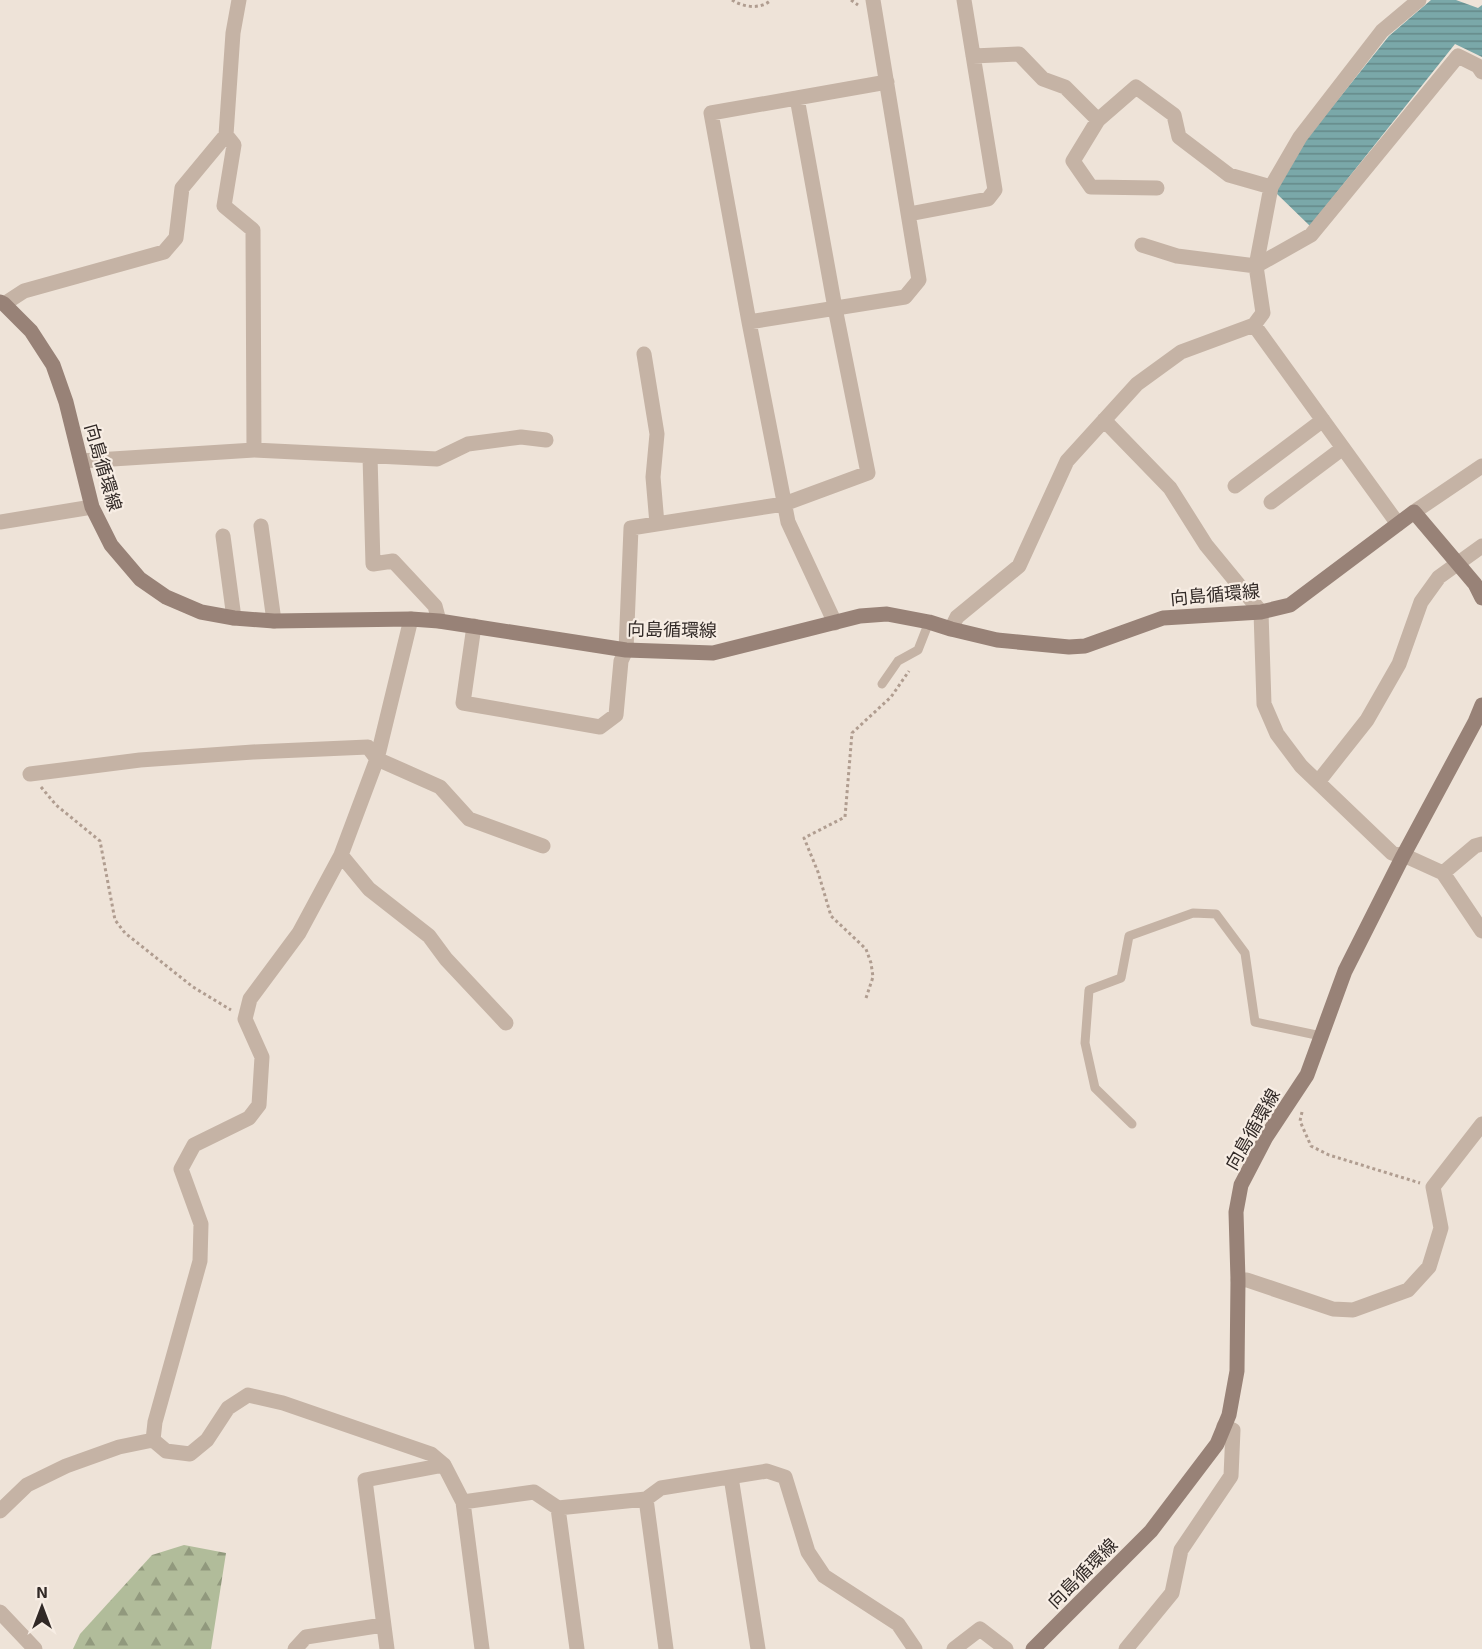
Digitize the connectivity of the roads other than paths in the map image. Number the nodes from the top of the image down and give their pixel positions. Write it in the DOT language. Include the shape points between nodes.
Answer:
graph roads {
  1 [pos="238,0"];
  2 [pos="873,0"];
  3 [pos="964,0"];
  4 [pos="1419,0"];
  5 [pos="973,56"];
  6 [pos="1482,72"];
  7 [pos="887,82"];
  8 [pos="797,98"];
  9 [pos="1098,120"];
  10 [pos="226,135"];
  11 [pos="1271,187"];
  12 [pos="1157,188"];
  13 [pos="909,214"];
  14 [pos="1142,245"];
  15 [pos="1256,266"];
  16 [pos="2,303"];
  17 [pos="835,308"];
  18 [pos="749,322"];
  19 [pos="1254,325"];
  20 [pos="644,354"];
  21 [pos="1104,420"];
  22 [pos="1323,420"];
  23 [pos="546,440"];
  24 [pos="1342,448"];
  25 [pos="254,450"];
  26 [pos="370,456"];
  27 [pos="81,462"];
  28 [pos="1482,467"];
  29 [pos="1235,486"];
  30 [pos="1271,502"];
  31 [pos="784,504"];
  32 [pos="92,507"];
  33 [pos="1414,512"];
  34 [pos="0,522"];
  35 [pos="657,524"];
  36 [pos="1398,524"];
  37 [pos="261,526"];
  38 [pos="223,536"];
  39 [pos="1482,546"];
  40 [pos="1457,563"];
  41 [pos="1482,598"];
  42 [pos="1260,612"];
  43 [pos="234,618"];
  44 [pos="411,619"];
  45 [pos="274,621"];
  46 [pos="439,621"];
  47 [pos="929,622"];
  48 [pos="835,623"];
  49 [pos="474,626"];
  50 [pos="951,629"];
  51 [pos="626,650"];
  52 [pos="882,684"];
  53 [pos="1482,705"];
  54 [pos="376,759"];
  55 [pos="30,774"];
  56 [pos="1318,782"];
  57 [pos="1482,844"];
  58 [pos="543,846"];
  59 [pos="341,855"];
  60 [pos="1402,856"];
  61 [pos="1443,873"];
  62 [pos="1482,931"];
  63 [pos="506,1023"];
  64 [pos="1322,1036"];
  65 [pos="1132,1124"];
  66 [pos="1482,1124"];
  67 [pos="1238,1280"];
  68 [pos="1224,1426"];
  69 [pos="153,1440"];
  70 [pos="444,1465"];
  71 [pos="731,1477"];
  72 [pos="646,1499"];
  73 [pos="463,1502"];
  74 [pos="558,1508"];
  75 [pos="0,1511"];
  76 [pos="0,1611"];
  77 [pos="383,1625"];
  78 [pos="35,1649"];
  79 [pos="295,1649"];
  80 [pos="387,1649"];
  81 [pos="482,1649"];
  82 [pos="578,1649"];
  83 [pos="666,1649"];
  84 [pos="758,1649"];
  85 [pos="915,1649"];
  86 [pos="954,1649"];
  87 [pos="1006,1649"];
  88 [pos="1034,1649"];
  89 [pos="1126,1649"];
  1 -- 10 [label="street"];
  2 -- 7 [label="street"];
  3 -- 5 [label="street"];
  4 -- 11 [label="street" via="1382,31 1300,137"];
  5 -- 9 [label="street" via="1019,54 1043,79 1065,87"];
  5 -- 13 [label="street" via="995,190 988,199"];
  6 -- 15 [label="street" via="1458,57 1311,235"];
  7 -- 8 [label="street"];
  7 -- 13 [label="street"];
  8 -- 17 [label="street"];
  8 -- 18 [label="street" via="711,113"];
  9 -- 11 [label="street" via="1136,87 1174,115 1179,137 1229,175"];
  9 -- 12 [label="street" via="1073,161 1091,187"];
  10 -- 16 [label="street" via="182,188 177,238 164,252 24,291"];
  10 -- 25 [label="street" via="234,145 224,206 253,230"];
  11 -- 15 [label="street"];
  13 -- 17 [label="street" via="919,280 904,297"];
  14 -- 15 [label="street" via="1177,256"];
  15 -- 19 [label="street" via="1263,313"];
  16 -- 27 [label="main road, 向島循環線" via="31,331 53,365"];
  17 -- 18 [label="street"];
  17 -- 31 [label="street" via="867,473"];
  18 -- 31 [label="street"];
  19 -- 21 [label="street" via="1181,352 1137,384"];
  19 -- 22 [label="street"];
  20 -- 35 [label="street" via="657,434 653,477"];
  21 -- 42 [label="street" via="1170,488 1206,545"];
  21 -- 50 [label="street" via="1067,461 1019,566 957,617"];
  22 -- 24 [label="street"];
  22 -- 29 [label="street"];
  23 -- 26 [label="street" via="521,437 468,444 437,459"];
  24 -- 30 [label="street"];
  24 -- 36 [label="street"];
  25 -- 26 [label="street"];
  25 -- 27 [label="street"];
  26 -- 46 [label="street" via="373,564 393,561 435,606"];
  27 -- 32 [label="main road, 向島循環線"];
  28 -- 33 [label="street"];
  31 -- 35 [label="street"];
  31 -- 48 [label="street" via="788,522"];
  32 -- 34 [label="street"];
  32 -- 43 [label="main road, 向島循環線" via="111,545 140,579 166,597 201,612"];
  33 -- 36 [label="main road, 向島循環線"];
  33 -- 40 [label="main road"];
  35 -- 51 [label="street" via="631,528"];
  36 -- 42 [label="main road, 向島循環線" via="1290,605"];
  37 -- 45 [label="street"];
  38 -- 43 [label="street"];
  39 -- 40 [label="street"];
  40 -- 41 [label="main road"];
  40 -- 56 [label="street" via="1439,577 1421,602 1399,664 1367,720"];
  42 -- 50 [label="main road, 向島循環線" via="1163,618 1085,646 1069,647 998,640"];
  42 -- 56 [label="street" via="1264,704 1277,734"];
  43 -- 45 [label="main road, 向島循環線"];
  44 -- 45 [label="main road, 向島循環線"];
  44 -- 46 [label="main road, 向島循環線"];
  44 -- 54 [label="street"];
  46 -- 49 [label="main road, 向島循環線"];
  47 -- 48 [label="main road, 向島循環線" via="887,614"];
  47 -- 50 [label="main road, 向島循環線"];
  47 -- 52 [label="lane" via="918,650 898,661"];
  48 -- 51 [label="main road, 向島循環線" via="713,653"];
  49 -- 51 [label="main road, 向島循環線"];
  49 -- 51 [label="street" via="463,703 600,726 616,716 621,661"];
  53 -- 60 [label="main road, 向島循環線"];
  54 -- 55 [label="street" via="368,747 140,760"];
  54 -- 58 [label="street" via="440,787 470,819"];
  54 -- 59 [label="street"];
  56 -- 60 [label="street" via="1392,853"];
  57 -- 61 [label="street"];
  59 -- 63 [label="street" via="369,888 429,936"];
  59 -- 69 [label="street" via="299,933 250,999 245,1019 262,1057 259,1105 249,1118 194,1145 181,1169 201,1224 200,1261"];
  60 -- 61 [label="street"];
  60 -- 64 [label="main road, 向島循環線" via="1346,971"];
  61 -- 62 [label="street"];
  64 -- 65 [label="lane" via="1256,1022 1245,953 1216,914 1193,913 1129,936 1120,978 1089,990 1085,1042 1095,1088"];
  64 -- 67 [label="main road, 向島循環線" via="1307,1075 1266,1137 1241,1185 1236,1212"];
  66 -- 67 [label="street" via="1433,1187 1441,1228 1429,1267 1408,1290 1353,1310 1333,1309"];
  67 -- 68 [label="main road, 向島循環線" via="1237,1371"];
  68 -- 88 [label="main road, 向島循環線" via="1217,1444 1151,1531"];
  68 -- 89 [label="street" via="1233,1430 1231,1476 1181,1550 1172,1593"];
  69 -- 70 [label="street" via="166,1451 190,1454 207,1440 228,1408 248,1395 283,1403 431,1454"];
  69 -- 75 [label="street" via="66,1466 27,1485"];
  70 -- 73 [label="street"];
  70 -- 77 [label="street" via="365,1480"];
  71 -- 72 [label="street" via="661,1488"];
  71 -- 84 [label="street"];
  71 -- 85 [label="street" via="767,1471 785,1477 808,1552 824,1576 898,1624"];
  72 -- 74 [label="street"];
  72 -- 83 [label="street"];
  73 -- 74 [label="street" via="534,1492"];
  73 -- 81 [label="street"];
  74 -- 82 [label="street"];
  76 -- 78 [label="street"];
  77 -- 79 [label="street" via="306,1637"];
  77 -- 80 [label="street"];
  86 -- 87 [label="street" via="980,1629"];
}
